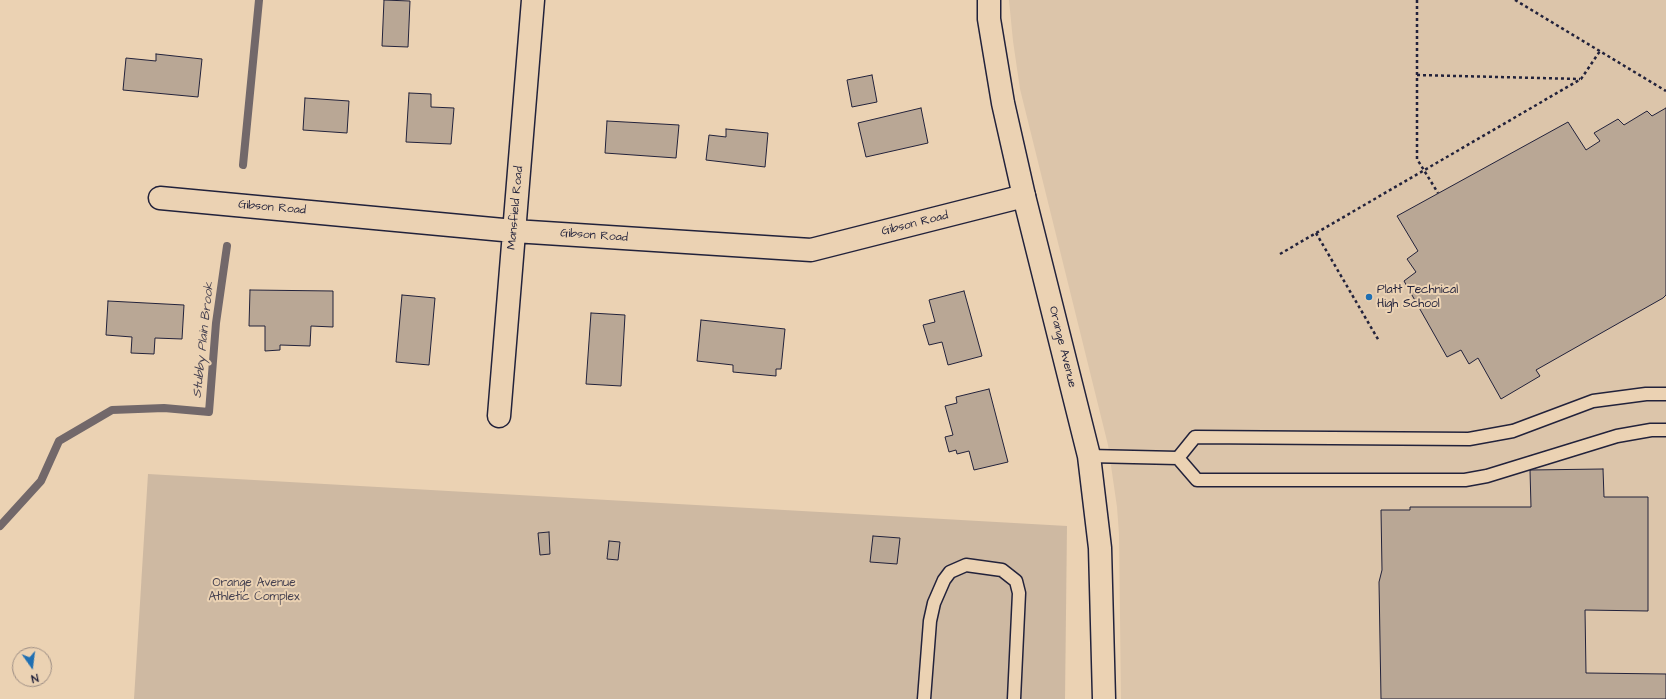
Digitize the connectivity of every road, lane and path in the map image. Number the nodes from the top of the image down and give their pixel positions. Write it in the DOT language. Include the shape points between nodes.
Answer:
graph roads {
  1 [pos="533,0"];
  2 [pos="989,0"];
  3 [pos="1417,0"];
  4 [pos="1517,1"];
  5 [pos="1600,51"];
  6 [pos="1417,75"];
  7 [pos="1581,79"];
  8 [pos="1666,91"];
  9 [pos="1424,170"];
  10 [pos="1438,193"];
  11 [pos="1024,196"];
  12 [pos="160,198"];
  13 [pos="514,230"];
  14 [pos="1316,233"];
  15 [pos="1280,254"];
  16 [pos="1379,341"];
  17 [pos="1666,394"];
  18 [pos="500,416"];
  19 [pos="1666,430"];
  20 [pos="1089,456"];
  21 [pos="1178,458"];
  22 [pos="924,699"];
  23 [pos="1014,699"];
  24 [pos="1104,699"];
  1 -- 13 [label="street, Mansfield Road"];
  2 -- 11 [label="street, Orange Avenue" via="989,19 1003,103"];
  3 -- 6 [label="path"];
  4 -- 5 [label="path"];
  5 -- 7 [label="path"];
  5 -- 8 [label="path"];
  6 -- 7 [label="path"];
  6 -- 9 [label="path" via="1417,159"];
  7 -- 9 [label="path"];
  9 -- 10 [label="path"];
  9 -- 14 [label="path"];
  11 -- 13 [label="street, Gibson Road" via="811,250"];
  11 -- 20 [label="street, Orange Avenue"];
  12 -- 13 [label="street, Gibson Road"];
  13 -- 18 [label="street, Mansfield Road"];
  14 -- 15 [label="path"];
  14 -- 16 [label="path"];
  17 -- 21 [label="lane" via="1593,401 1513,431 1469,439 1195,437"];
  19 -- 21 [label="lane" via="1617,436 1487,476 1465,480 1197,480"];
  20 -- 21 [label="lane"];
  20 -- 24 [label="street, Orange Avenue" via="1100,548"];
  22 -- 23 [label="lane" via="930,621 934,603 950,572 966,566 1002,570 1016,581 1019,593"];
}
